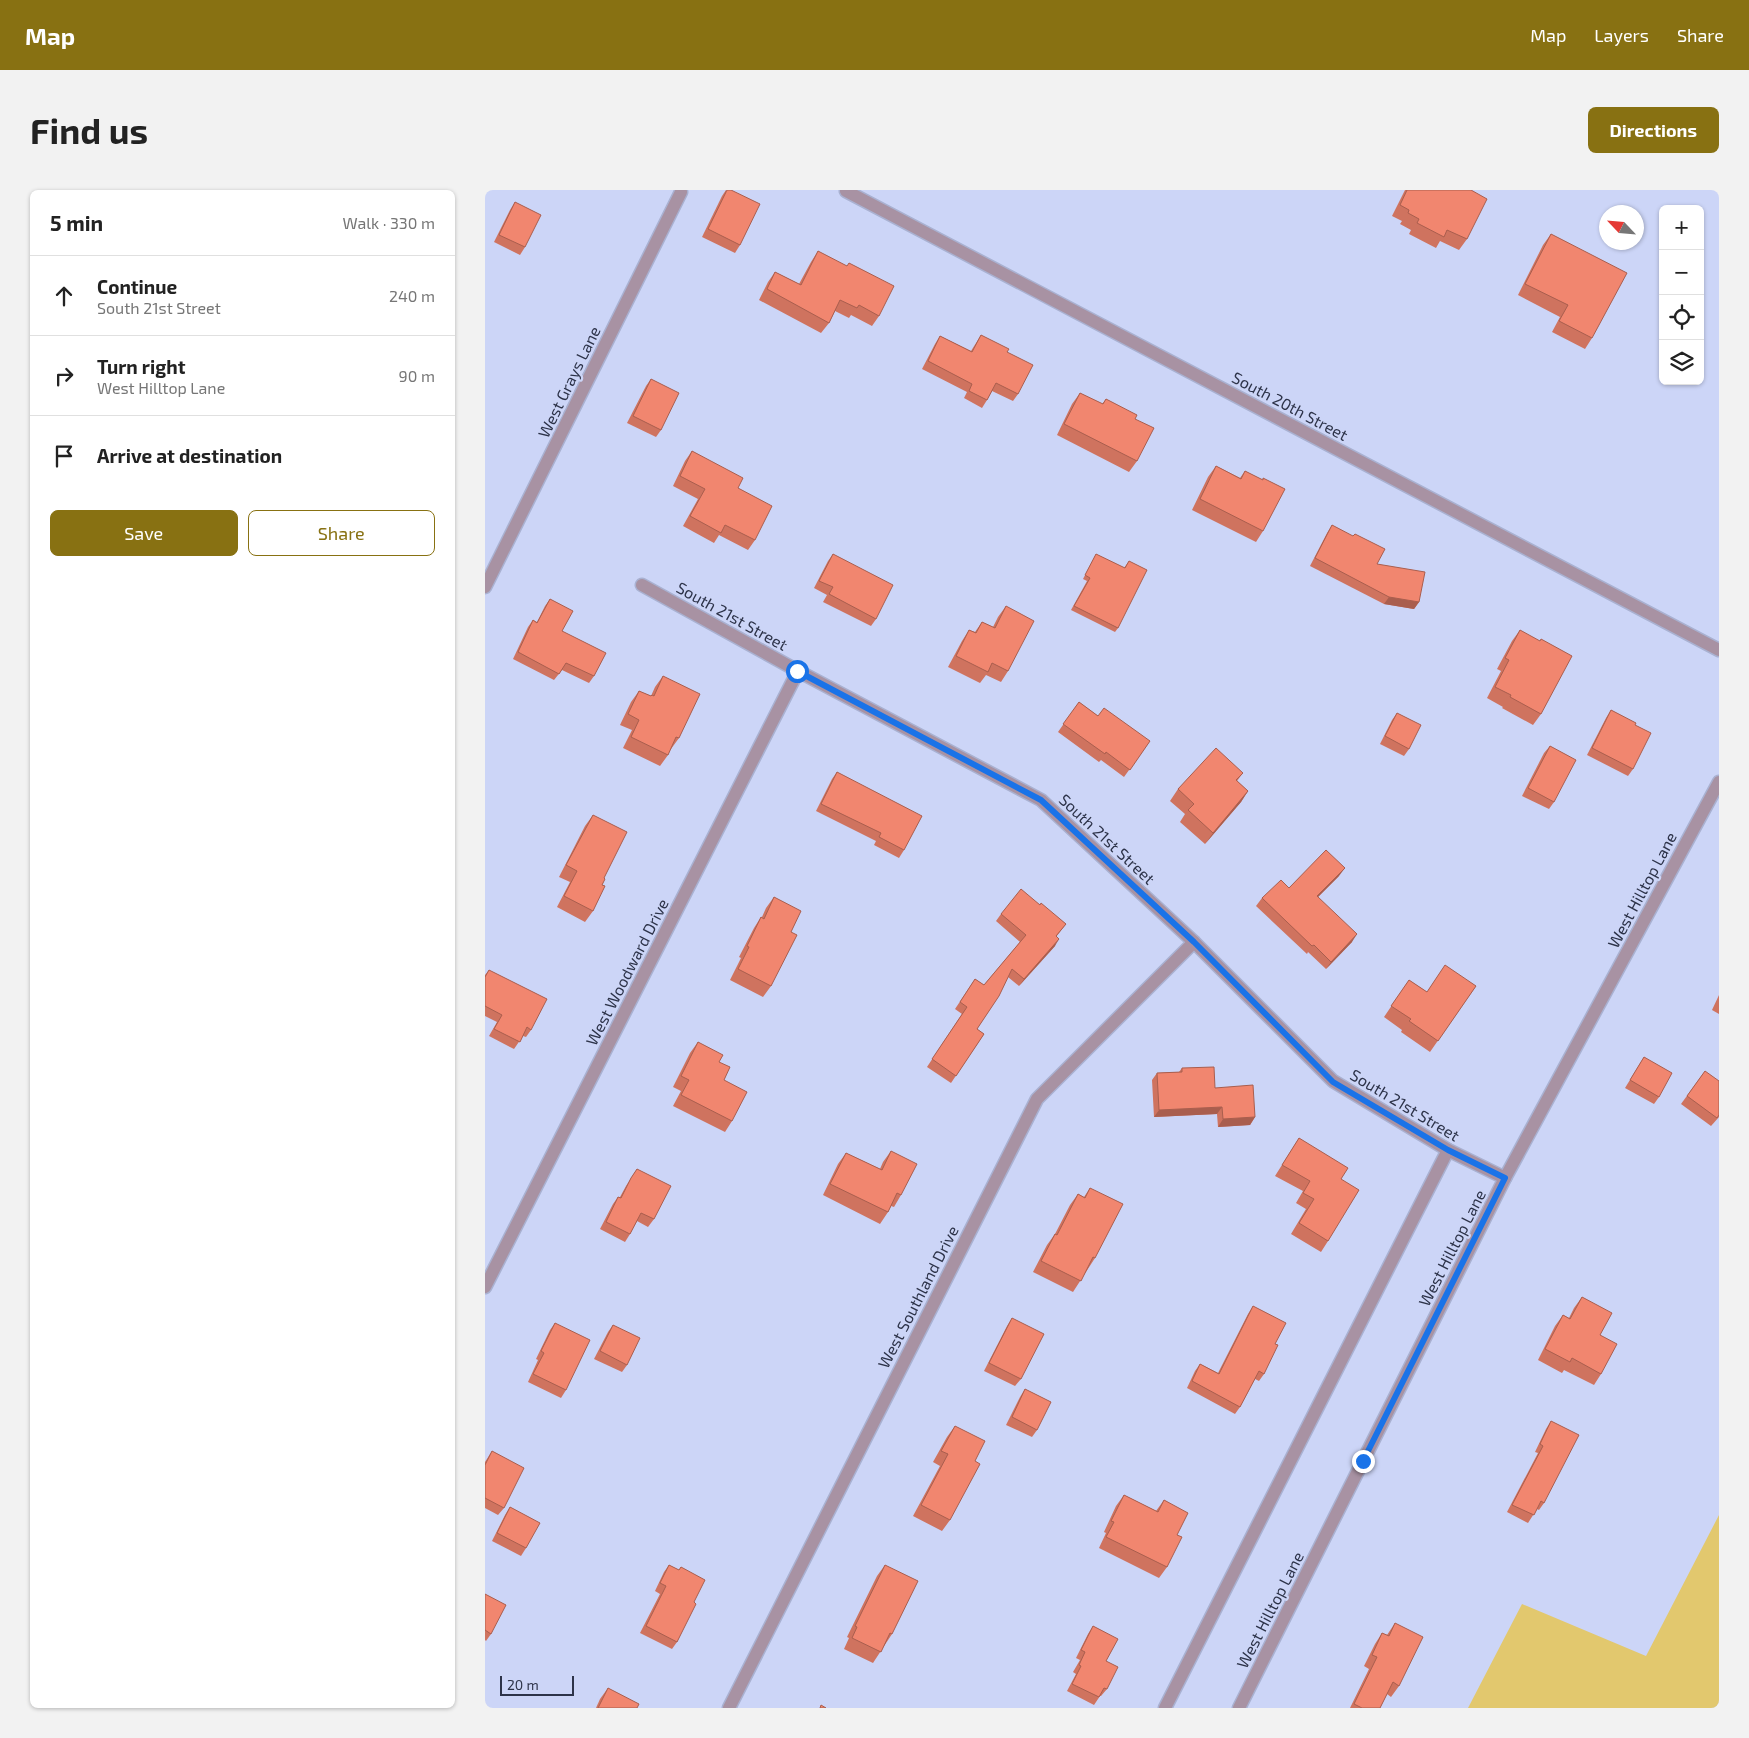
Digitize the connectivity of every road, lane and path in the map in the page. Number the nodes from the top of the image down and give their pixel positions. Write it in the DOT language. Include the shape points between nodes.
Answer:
graph roads {
  1 [pos="846,191"];
  2 [pos="681,192"];
  3 [pos="642,585"];
  4 [pos="485,587"];
  5 [pos="1719,650"];
  6 [pos="797,671"];
  7 [pos="1719,782"];
  8 [pos="1194,942"];
  9 [pos="1448,1150"];
  10 [pos="1505,1178"];
  11 [pos="485,1287"];
  12 [pos="729,1708"];
  13 [pos="1165,1708"];
  14 [pos="1239,1708"];
  1 -- 5 [label="street, South 20th Street"];
  2 -- 4 [label="street, West Grays Lane"];
  3 -- 6 [label="street, South 21st Street"];
  6 -- 8 [label="street, South 21st Street" via="1041,800"];
  6 -- 11 [label="street, West Woodward Drive"];
  7 -- 10 [label="street, West Hilltop Lane"];
  8 -- 9 [label="street, South 21st Street" via="1333,1082"];
  8 -- 12 [label="street, West Southland Drive" via="1037,1099"];
  9 -- 10 [label="street, South 21st Street"];
  9 -- 13 [label="street"];
  10 -- 14 [label="street, West Hilltop Lane"];
}
